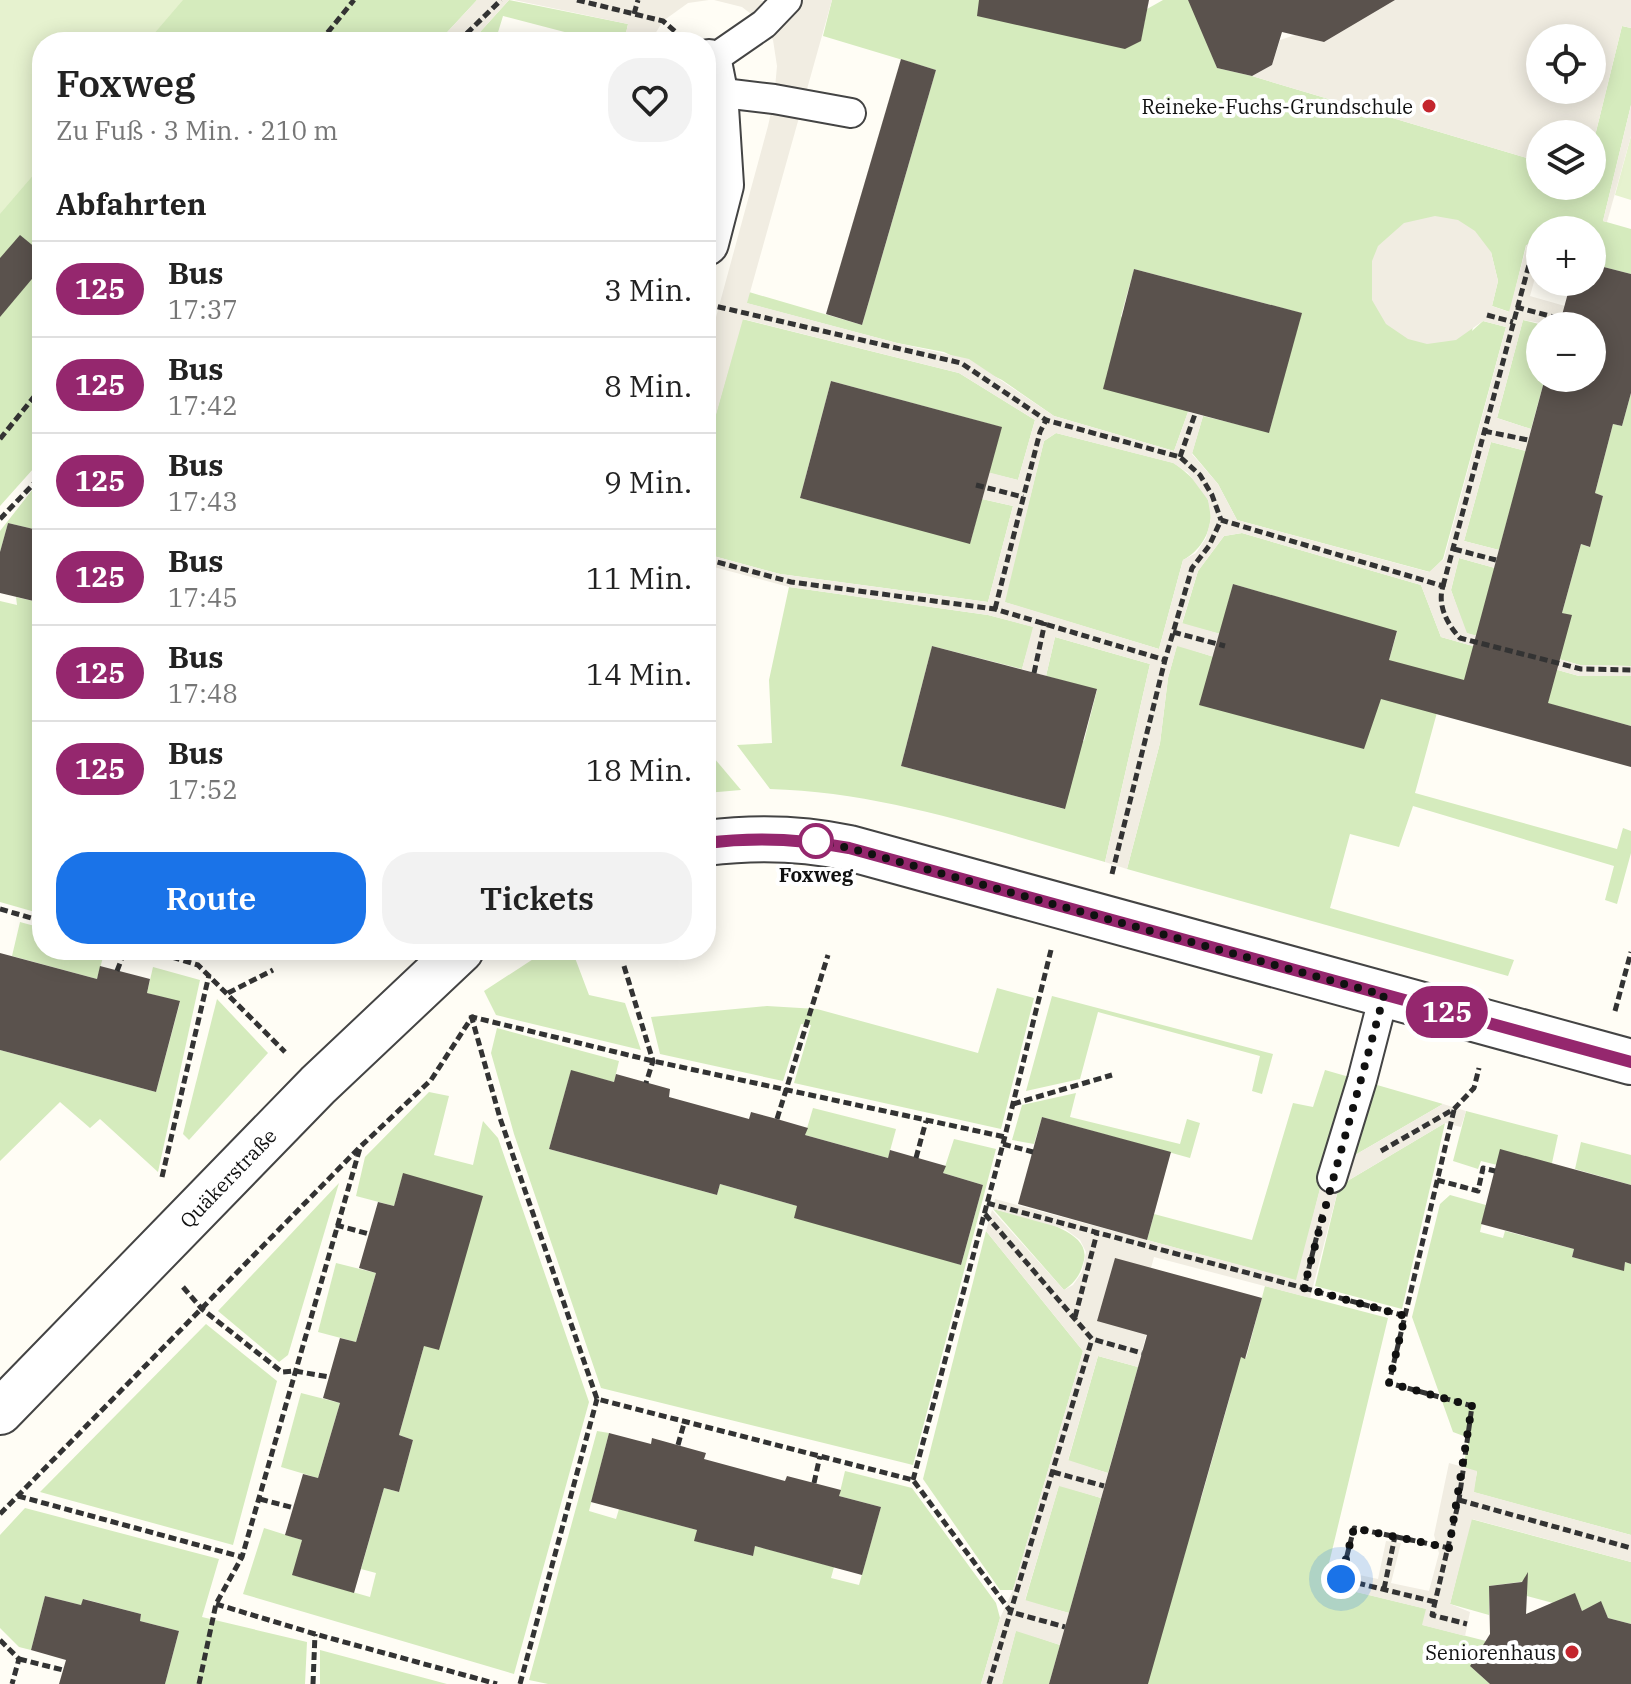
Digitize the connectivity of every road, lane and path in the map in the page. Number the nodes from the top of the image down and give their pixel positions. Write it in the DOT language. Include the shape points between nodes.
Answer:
graph roads {
  1 [pos="354,0"];
  2 [pos="501,0"];
  3 [pos="577,0"];
  4 [pos="638,0"];
  5 [pos="787,0"];
  6 [pos="634,14"];
  7 [pos="328,32"];
  8 [pos="468,32"];
  9 [pos="673,32"];
  10 [pos="716,58"];
  11 [pos="716,72"];
  12 [pos="851,113"];
  13 [pos="716,150"];
  14 [pos="716,204"];
  15 [pos="1526,273"];
  16 [pos="716,306"];
  17 [pos="1516,307"];
  18 [pos="1535,312"];
  19 [pos="1487,315"];
  20 [pos="1513,322"];
  21 [pos="32,399"];
  22 [pos="1195,414"];
  23 [pos="1046,420"];
  24 [pos="1484,431"];
  25 [pos="0,439"];
  26 [pos="1528,440"];
  27 [pos="1180,457"];
  28 [pos="32,485"];
  29 [pos="976,485"];
  30 [pos="1023,497"];
  31 [pos="0,519"];
  32 [pos="1221,520"];
  33 [pos="1454,549"];
  34 [pos="1496,560"];
  35 [pos="716,562"];
  36 [pos="1443,586"];
  37 [pos="995,609"];
  38 [pos="1045,622"];
  39 [pos="1173,632"];
  40 [pos="1225,646"];
  41 [pos="1165,660"];
  42 [pos="1631,670"];
  43 [pos="1034,673"];
  44 [pos="716,842"];
  45 [pos="1111,880"];
  46 [pos="0,909"];
  47 [pos="32,918"];
  48 [pos="1053,944"];
  49 [pos="1631,952"];
  50 [pos="828,955"];
  51 [pos="121,960"];
  52 [pos="182,960"];
  53 [pos="450,960"];
  54 [pos="624,966"];
  55 [pos="273,970"];
  56 [pos="117,971"];
  57 [pos="209,975"];
  58 [pos="228,993"];
  59 [pos="1384,995"];
  60 [pos="468,1006"];
  61 [pos="472,1017"];
  62 [pos="1613,1020"];
  63 [pos="288,1054"];
  64 [pos="653,1061"];
  65 [pos="1631,1062"];
  66 [pos="1480,1065"];
  67 [pos="1112,1075"];
  68 [pos="646,1083"];
  69 [pos="785,1089"];
  70 [pos="1013,1104"];
  71 [pos="1454,1109"];
  72 [pos="777,1119"];
  73 [pos="926,1121"];
  74 [pos="1004,1141"];
  75 [pos="360,1147"];
  76 [pos="1033,1152"];
  77 [pos="916,1158"];
  78 [pos="1495,1171"];
  79 [pos="1332,1178"];
  80 [pos="1437,1180"];
  81 [pos="161,1181"];
  82 [pos="987,1203"];
  83 [pos="984,1214"];
  84 [pos="336,1225"];
  85 [pos="1097,1233"];
  86 [pos="369,1234"];
  87 [pos="174,1277"];
  88 [pos="1304,1288"];
  89 [pos="202,1309"];
  90 [pos="1405,1316"];
  91 [pos="1074,1318"];
  92 [pos="1092,1339"];
  93 [pos="1142,1353"];
  94 [pos="295,1371"];
  95 [pos="329,1377"];
  96 [pos="597,1399"];
  97 [pos="0,1412"];
  98 [pos="685,1420"];
  99 [pos="678,1445"];
  100 [pos="820,1456"];
  101 [pos="1053,1472"];
  102 [pos="913,1480"];
  103 [pos="814,1483"];
  104 [pos="1104,1486"];
  105 [pos="18,1496"];
  106 [pos="260,1499"];
  107 [pos="1459,1500"];
  108 [pos="294,1508"];
  109 [pos="0,1514"];
  110 [pos="1395,1536"];
  111 [pos="1449,1548"];
  112 [pos="1631,1548"];
  113 [pos="242,1557"];
  114 [pos="1384,1589"];
  115 [pos="1435,1602"];
  116 [pos="216,1604"];
  117 [pos="1011,1612"];
  118 [pos="1467,1624"];
  119 [pos="1065,1627"];
  120 [pos="315,1634"];
  121 [pos="0,1640"];
  122 [pos="19,1659"];
  123 [pos="63,1670"];
  124 [pos="12,1684"];
  125 [pos="199,1684"];
  126 [pos="313,1684"];
  127 [pos="497,1684"];
  128 [pos="520,1684"];
  129 [pos="989,1684"];
  1 -- 7 [label="path"];
  2 -- 8 [label="path"];
  3 -- 6 [label="path"];
  4 -- 6 [label="path"];
  5 -- 10 [label="lane" via="764,24"];
  6 -- 9 [label="path" via="663,21"];
  11 -- 12 [label="lane" via="774,99"];
  13 -- 14 [label="street" via="721,185"];
  15 -- 17 [label="path"];
  16 -- 23 [label="path" via="961,363"];
  17 -- 18 [label="path"];
  17 -- 20 [label="path"];
  19 -- 20 [label="path"];
  20 -- 24 [label="path"];
  21 -- 25 [label="path"];
  22 -- 27 [label="path"];
  23 -- 27 [label="path"];
  23 -- 30 [label="path"];
  24 -- 26 [label="path"];
  24 -- 33 [label="path"];
  27 -- 32 [label="path" via="1206,485"];
  28 -- 31 [label="path"];
  29 -- 30 [label="path"];
  30 -- 37 [label="path"];
  32 -- 36 [label="path"];
  32 -- 39 [label="path" via="1192,568"];
  33 -- 34 [label="path"];
  33 -- 36 [label="path"];
  35 -- 37 [label="path" via="791,582"];
  36 -- 42 [label="path" via="1439,598 1460,638 1581,669"];
  37 -- 38 [label="path"];
  38 -- 41 [label="path"];
  38 -- 43 [label="path"];
  39 -- 40 [label="path"];
  39 -- 41 [label="path"];
  41 -- 45 [label="path"];
  44 -- 59 [label="street" via="816,841 849,848"];
  46 -- 47 [label="path"];
  48 -- 70 [label="path"];
  49 -- 62 [label="path"];
  50 -- 69 [label="path"];
  51 -- 56 [label="path"];
  52 -- 57 [label="path"];
  53 -- 97 [label="street, Quäkerstraße" via="318,1085"];
  54 -- 64 [label="path"];
  55 -- 58 [label="path"];
  57 -- 58 [label="path"];
  57 -- 81 [label="path"];
  58 -- 63 [label="path"];
  59 -- 65 [label="street"];
  59 -- 79 [label="lane"];
  60 -- 61 [label="path"];
  61 -- 64 [label="path"];
  61 -- 75 [label="path" via="431,1080"];
  61 -- 96 [label="path" via="500,1118"];
  64 -- 68 [label="path"];
  64 -- 69 [label="path"];
  66 -- 71 [label="path" via="1474,1088"];
  67 -- 70 [label="path"];
  69 -- 72 [label="path"];
  69 -- 73 [label="path"];
  70 -- 74 [label="path"];
  71 -- 79 [label="path"];
  71 -- 80 [label="path"];
  73 -- 74 [label="path"];
  73 -- 77 [label="path"];
  74 -- 76 [label="path"];
  74 -- 82 [label="path"];
  75 -- 84 [label="path"];
  75 -- 89 [label="path"];
  78 -- 80 [label="path" via="1483,1168 1478,1191"];
  79 -- 88 [label="path"];
  80 -- 90 [label="path"];
  82 -- 83 [label="path"];
  82 -- 85 [label="path"];
  83 -- 91 [label="path"];
  83 -- 102 [label="path"];
  84 -- 86 [label="path"];
  84 -- 94 [label="path"];
  85 -- 88 [label="path"];
  85 -- 91 [label="path"];
  87 -- 89 [label="path"];
  88 -- 90 [label="path"];
  89 -- 94 [label="path" via="282,1372"];
  89 -- 105 [label="path"];
  90 -- 107 [label="path" via="1389,1383 1472,1406"];
  91 -- 92 [label="path"];
  92 -- 93 [label="path"];
  92 -- 101 [label="path"];
  94 -- 95 [label="path"];
  94 -- 106 [label="path"];
  96 -- 98 [label="path"];
  96 -- 128 [label="path"];
  98 -- 99 [label="path"];
  98 -- 100 [label="path"];
  100 -- 102 [label="path"];
  100 -- 103 [label="path"];
  101 -- 104 [label="path"];
  101 -- 117 [label="path"];
  102 -- 117 [label="path"];
  105 -- 109 [label="path"];
  105 -- 113 [label="path"];
  106 -- 108 [label="path"];
  106 -- 113 [label="path"];
  107 -- 111 [label="path"];
  107 -- 112 [label="path"];
  110 -- 111 [label="path"];
  110 -- 114 [label="path"];
  110 -- 114 [label="path" via="1354,1528 1341,1579"];
  111 -- 115 [label="path"];
  113 -- 116 [label="path"];
  114 -- 115 [label="path"];
  115 -- 118 [label="path" via="1432,1615"];
  116 -- 120 [label="path"];
  116 -- 125 [label="path"];
  117 -- 119 [label="path"];
  117 -- 129 [label="path"];
  120 -- 126 [label="path"];
  120 -- 127 [label="path"];
  121 -- 122 [label="path"];
  122 -- 123 [label="path"];
  122 -- 124 [label="path"];
}
